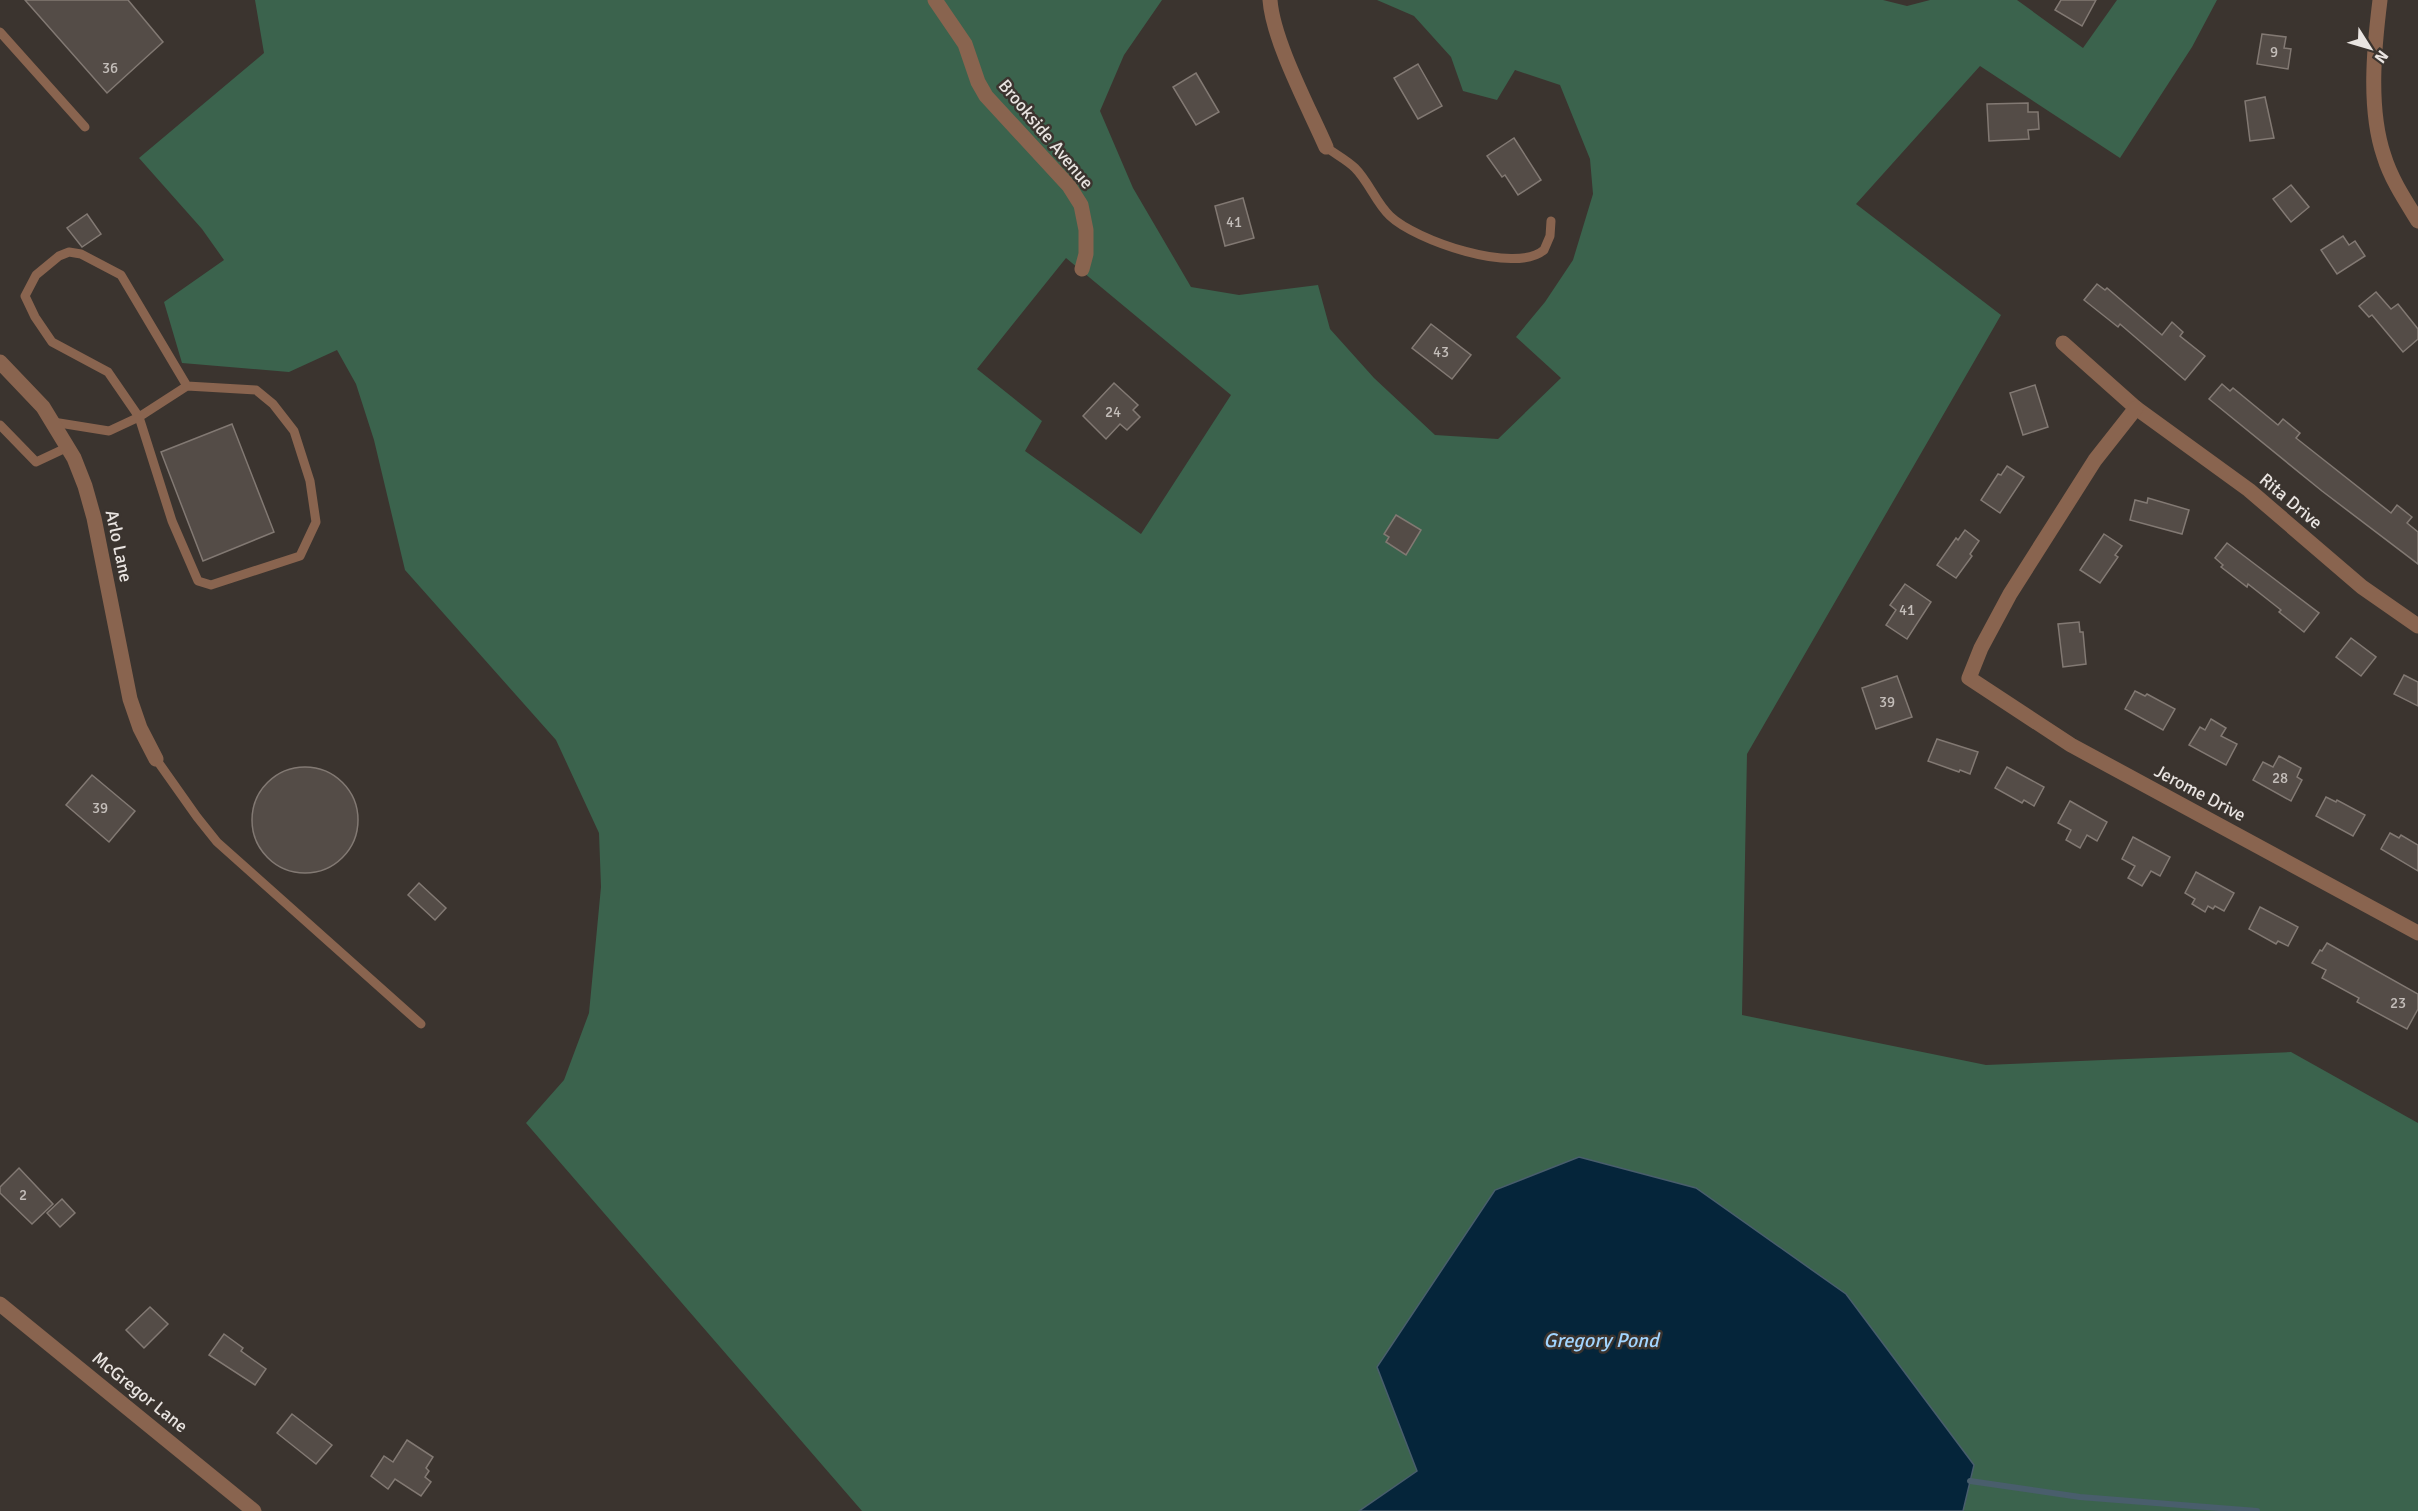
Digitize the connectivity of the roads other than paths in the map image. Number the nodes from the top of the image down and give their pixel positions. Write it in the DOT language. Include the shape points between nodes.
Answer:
graph roads {
  1 [pos="935,0"];
  2 [pos="1270,0"];
  3 [pos="2380,0"];
  4 [pos="0,32"];
  5 [pos="85,127"];
  6 [pos="1326,147"];
  7 [pos="1551,221"];
  8 [pos="2418,221"];
  9 [pos="1082,269"];
  10 [pos="2063,343"];
  11 [pos="0,362"];
  12 [pos="187,386"];
  13 [pos="2136,408"];
  14 [pos="139,417"];
  15 [pos="53,422"];
  16 [pos="0,425"];
  17 [pos="68,447"];
  18 [pos="2418,626"];
  19 [pos="156,759"];
  20 [pos="2418,933"];
  21 [pos="421,1024"];
  22 [pos="0,1304"];
  23 [pos="254,1511"];
  1 -- 9 [label="street, Brookside Avenue" via="965,44 986,96 1069,186 1081,206 1086,230"];
  2 -- 6 [label="street" via="1282,44"];
  3 -- 8 [label="street" via="2373,51 2381,144 2397,186"];
  4 -- 5 [label="lane"];
  6 -- 7 [label="lane" via="1356,169 1391,218 1453,248 1508,260 1535,255 1547,245"];
  10 -- 13 [label="street, Rita Drive"];
  11 -- 15 [label="street, Arlo Lane"];
  12 -- 14 [label="lane"];
  12 -- 14 [label="lane" via="121,275 81,254 69,252 59,256 36,275 25,296 35,317 52,342 108,372"];
  12 -- 14 [label="lane" via="256,390 294,431 316,522 300,556 211,585 198,581 172,521"];
  13 -- 18 [label="street, Rita Drive" via="2249,490 2361,586"];
  13 -- 20 [label="street, Jerome Drive" via="2095,460 2010,594 1969,678 2071,745"];
  14 -- 15 [label="lane" via="109,431"];
  15 -- 17 [label="street, Arlo Lane"];
  16 -- 17 [label="lane" via="36,462"];
  17 -- 19 [label="street, Arlo Lane" via="94,518 130,699"];
  19 -- 21 [label="lane" via="217,842"];
  22 -- 23 [label="street, McGregor Lane"];
}
